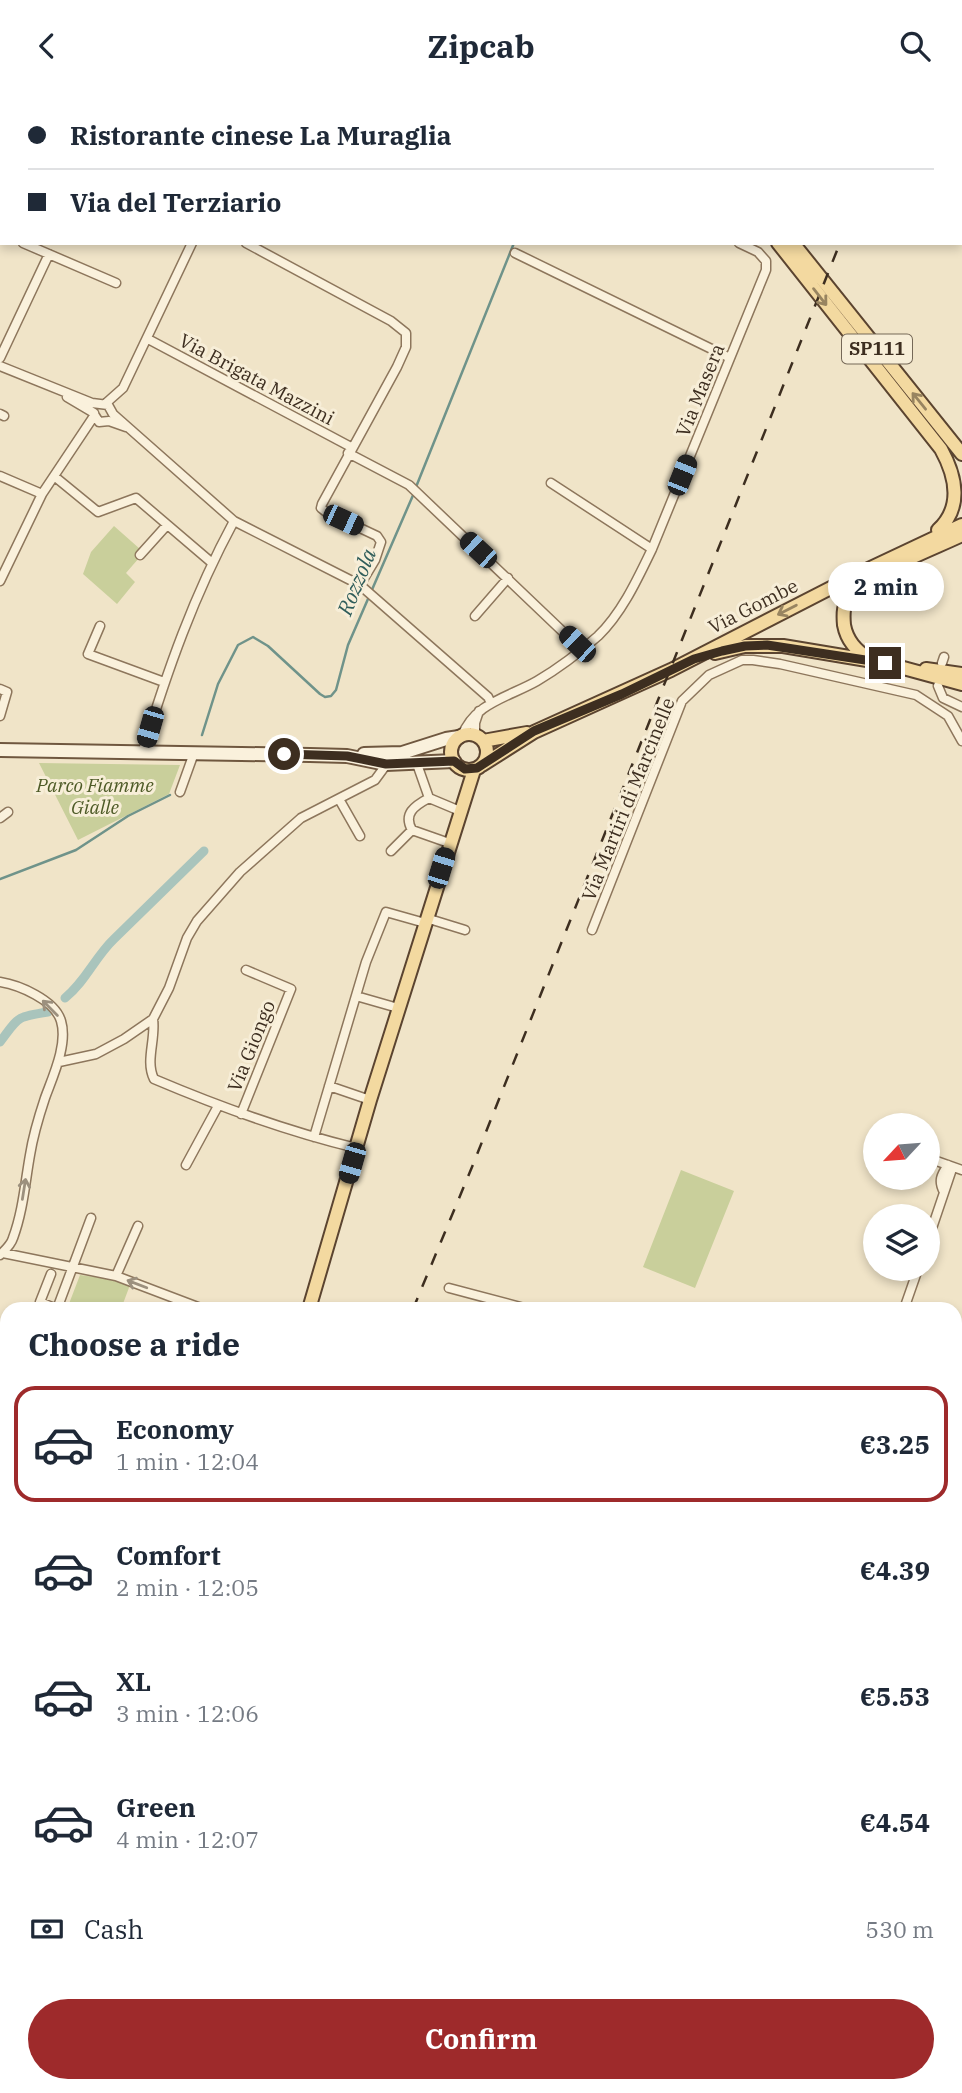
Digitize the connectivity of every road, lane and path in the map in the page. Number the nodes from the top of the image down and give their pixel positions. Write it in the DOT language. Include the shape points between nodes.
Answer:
graph roads {
  1 [pos="28,245"];
  2 [pos="191,245"];
  3 [pos="250,245"];
  4 [pos="743,245"];
  5 [pos="780,245"];
  6 [pos="795,245"];
  7 [pos="515,253"];
  8 [pos="49,254"];
  9 [pos="116,283"];
  10 [pos="148,339"];
  11 [pos="0,358"];
  12 [pos="730,358"];
  13 [pos="0,366"];
  14 [pos="123,388"];
  15 [pos="98,410"];
  16 [pos="109,418"];
  17 [pos="78,437"];
  18 [pos="941,449"];
  19 [pos="350,450"];
  20 [pos="962,454"];
  21 [pos="54,475"];
  22 [pos="0,476"];
  23 [pos="962,477"];
  24 [pos="551,483"];
  25 [pos="42,494"];
  26 [pos="234,521"];
  27 [pos="167,525"];
  28 [pos="962,525"];
  29 [pos="962,535"];
  30 [pos="936,547"];
  31 [pos="652,549"];
  32 [pos="140,555"];
  33 [pos="885,561"];
  34 [pos="211,562"];
  35 [pos="508,578"];
  36 [pos="848,579"];
  37 [pos="0,581"];
  38 [pos="360,585"];
  39 [pos="475,616"];
  40 [pos="100,626"];
  41 [pos="847,637"];
  42 [pos="581,649"];
  43 [pos="694,659"];
  44 [pos="871,660"];
  45 [pos="164,682"];
  46 [pos="959,682"];
  47 [pos="938,686"];
  48 [pos="0,689"];
  49 [pos="491,703"];
  50 [pos="962,707"];
  51 [pos="480,710"];
  52 [pos="0,716"];
  53 [pos="534,731"];
  54 [pos="460,736"];
  55 [pos="479,738"];
  56 [pos="962,741"];
  57 [pos="0,750"];
  58 [pos="144,751"];
  59 [pos="194,753"];
  60 [pos="405,753"];
  61 [pos="504,753"];
  62 [pos="347,756"];
  63 [pos="386,764"];
  64 [pos="421,764"];
  65 [pos="456,764"];
  66 [pos="478,767"];
  67 [pos="180,792"];
  68 [pos="429,797"];
  69 [pos="339,799"];
  70 [pos="461,809"];
  71 [pos="8,812"];
  72 [pos="0,818"];
  73 [pos="412,831"];
  74 [pos="360,836"];
  75 [pos="449,843"];
  76 [pos="391,851"];
  77 [pos="425,921"];
  78 [pos="465,930"];
  79 [pos="592,930"];
  80 [pos="246,969"];
  81 [pos="0,982"];
  82 [pos="356,996"];
  83 [pos="398,1008"];
  84 [pos="153,1019"];
  85 [pos="59,1062"];
  86 [pos="329,1086"];
  87 [pos="370,1100"];
  88 [pos="218,1106"];
  89 [pos="241,1114"];
  90 [pos="314,1137"];
  91 [pos="356,1147"];
  92 [pos="940,1162"];
  93 [pos="186,1165"];
  94 [pos="948,1165"];
  95 [pos="962,1170"];
  96 [pos="940,1204"];
  97 [pos="91,1218"];
  98 [pos="138,1226"];
  99 [pos="1,1254"];
  100 [pos="73,1269"];
  101 [pos="51,1274"];
  102 [pos="116,1276"];
  103 [pos="914,1281"];
  104 [pos="449,1288"];
  105 [pos="40,1302"];
  106 [pos="60,1302"];
  107 [pos="184,1302"];
  108 [pos="311,1302"];
  109 [pos="502,1302"];
  110 [pos="906,1302"];
  1 -- 8 [label="street"];
  2 -- 10 [label="street"];
  3 -- 19 [label="street" via="406,333 406,347 397,367"];
  4 -- 12 [label="street, Via Masera" via="758,252 766,261 766,270"];
  5 -- 18 [label="main road, SP111, one-way"];
  20 -- 6 [label="main road, SP111, one-way"];
  7 -- 12 [label="street"];
  8 -- 9 [label="street"];
  8 -- 11 [label="street"];
  10 -- 14 [label="street"];
  10 -- 19 [label="street, Via Brigata Mazzini"];
  12 -- 31 [label="street, Via Masera"];
  13 -- 15 [label="street"];
  14 -- 15 [label="street"];
  14 -- 16 [label="street"];
  15 -- 16 [label="street"];
  15 -- 16 [label="street"];
  15 -- 17 [label="street"];
  16 -- 17 [label="street"];
  16 -- 26 [label="street" via="130,428"];
  17 -- 21 [label="street"];
  18 -- 23 [label="main road, SP111"];
  18 -- 33 [label="main road, SP111" via="959,487 954,517"];
  19 -- 35 [label="street, Via Brigata Mazzini" via="409,485"];
  19 -- 38 [label="street" via="321,508 381,542"];
  21 -- 25 [label="street"];
  21 -- 27 [label="street" via="98,512 136,498"];
  22 -- 25 [label="street"];
  24 -- 31 [label="street"];
  25 -- 37 [label="street"];
  26 -- 34 [label="street"];
  26 -- 38 [label="street"];
  27 -- 32 [label="street"];
  27 -- 34 [label="street"];
  28 -- 30 [label="main road"];
  28 -- 33 [label="main road, Via Gombe"];
  29 -- 30 [label="main road"];
  30 -- 41 [label="main road" via="852,593 844,608"];
  31 -- 42 [label="street, Via Masera" via="611,619"];
  33 -- 36 [label="main road, Via Gombe"];
  34 -- 45 [label="street"];
  35 -- 39 [label="street"];
  35 -- 42 [label="street, Via Brigata Mazzini"];
  36 -- 41 [label="main road" via="836,601"];
  36 -- 43 [label="main road, Via Gombe, one-way"];
  38 -- 49 [label="street"];
  40 -- 45 [label="street" via="88,654"];
  41 -- 44 [label="main road"];
  42 -- 49 [label="street, Via Masera" via="537,681"];
  43 -- 44 [label="main road" via="767,645"];
  43 -- 53 [label="main road, Via Gombe"];
  44 -- 46 [label="main road" via="934,669"];
  45 -- 58 [label="street"];
  47 -- 50 [label="street" via="943,698"];
  48 -- 52 [label="street" via="8,692"];
  49 -- 51 [label="street, Via Masera"];
  51 -- 54 [label="street, Via Masera"];
  51 -- 55 [label="street" via="475,723"];
  53 -- 55 [label="main road"];
  53 -- 61 [label="main road"];
  54 -- 55 [label="main road"];
  54 -- 60 [label="main road"];
  54 -- 65 [label="main road" via="452,748"];
  55 -- 66 [label="main road" via="488,753"];
  56 -- 79 [label="street, Via Martiri di Marcinelle" via="948,716 916,695 753,660 723,667 682,701"];
  57 -- 58 [label="main road"];
  58 -- 59 [label="main road"];
  59 -- 62 [label="main road"];
  59 -- 67 [label="street"];
  60 -- 62 [label="main road"];
  60 -- 63 [label="street"];
  60 -- 64 [label="street"];
  61 -- 66 [label="main road"];
  61 -- 70 [label="main road" via="483,774"];
  62 -- 63 [label="main road"];
  63 -- 64 [label="main road"];
  63 -- 69 [label="street" via="375,780"];
  64 -- 65 [label="main road"];
  64 -- 68 [label="street"];
  65 -- 66 [label="main road" via="465,769"];
  65 -- 70 [label="main road" via="462,775"];
  66 -- 70 [label="main road"];
  68 -- 70 [label="street"];
  68 -- 73 [label="street" via="408,816"];
  69 -- 74 [label="street"];
  69 -- 84 [label="street" via="301,818 240,872 205,911 187,938"];
  70 -- 75 [label="main road"];
  71 -- 72 [label="street"];
  73 -- 75 [label="street"];
  73 -- 76 [label="street"];
  75 -- 77 [label="main road"];
  77 -- 78 [label="street"];
  77 -- 82 [label="street" via="386,912"];
  77 -- 83 [label="main road"];
  80 -- 89 [label="street, Via Giongo" via="291,989"];
  85 -- 81 [label="street, one-way" via="61,1019 34,993"];
  82 -- 83 [label="street"];
  82 -- 86 [label="street"];
  83 -- 87 [label="main road"];
  84 -- 85 [label="street" via="96,1053"];
  84 -- 88 [label="street" via="152,1076"];
  99 -- 85 [label="street, one-way" via="12,1242 30,1151"];
  86 -- 87 [label="street"];
  86 -- 90 [label="street"];
  87 -- 91 [label="main road"];
  88 -- 89 [label="street"];
  88 -- 93 [label="street"];
  89 -- 90 [label="street"];
  90 -- 91 [label="street"];
  91 -- 108 [label="main road"];
  92 -- 94 [label="street"];
  94 -- 95 [label="street"];
  94 -- 96 [label="street" via="941,1174 944,1192"];
  97 -- 100 [label="street"];
  98 -- 102 [label="street"];
  99 -- 100 [label="street"];
  100 -- 102 [label="street"];
  100 -- 106 [label="street"];
  101 -- 105 [label="street"];
  107 -- 102 [label="street, one-way"];
  103 -- 110 [label="street"];
  104 -- 109 [label="street"];
}
